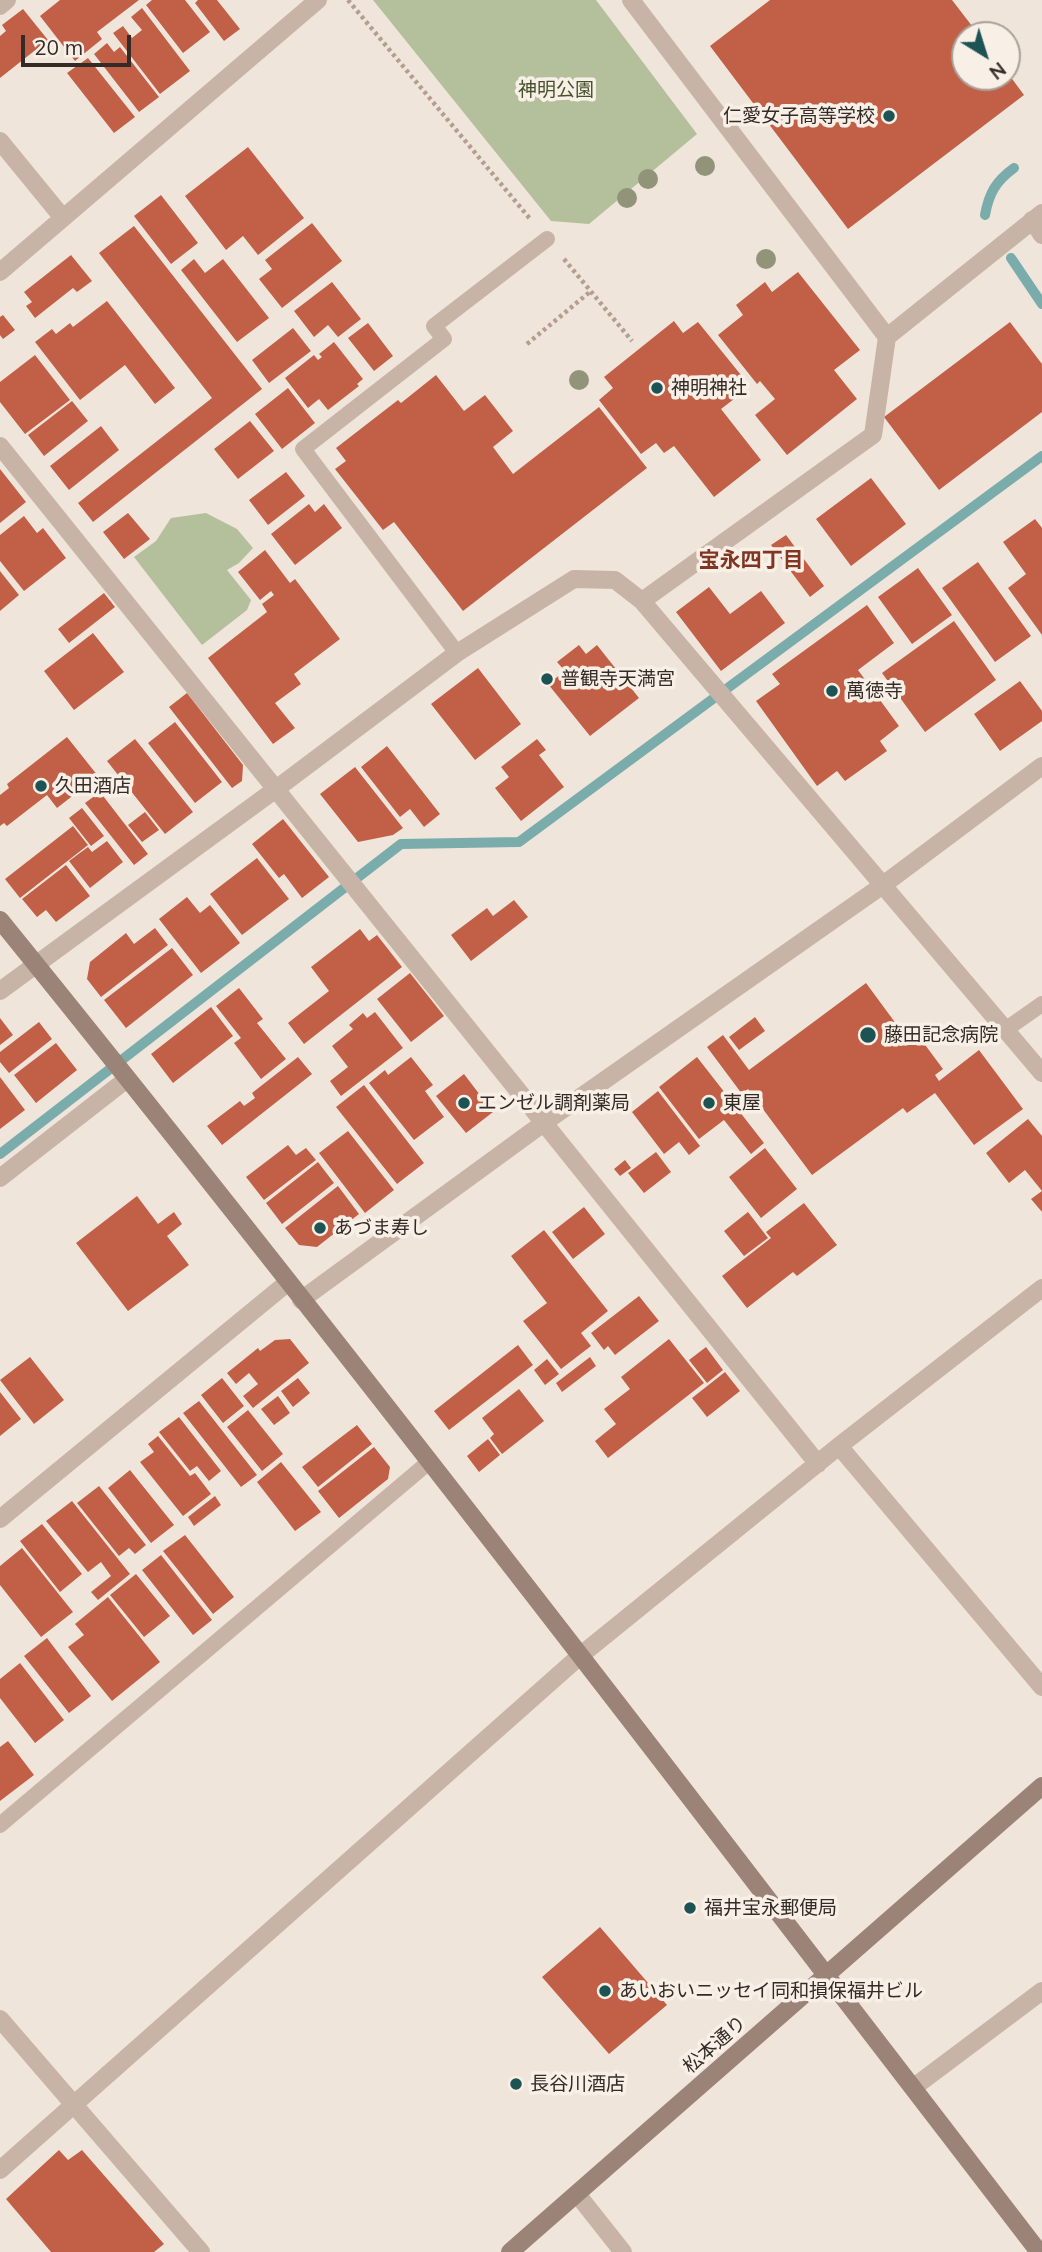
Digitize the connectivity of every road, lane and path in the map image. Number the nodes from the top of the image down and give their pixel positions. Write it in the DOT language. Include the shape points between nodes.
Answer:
graph roads {
  1 [pos="7,0"];
  2 [pos="318,0"];
  3 [pos="348,0"];
  4 [pos="631,0"];
  5 [pos="0,6"];
  6 [pos="0,141"];
  7 [pos="63,218"];
  8 [pos="1039,223"];
  9 [pos="547,239"];
  10 [pos="0,272"];
  11 [pos="591,292"];
  12 [pos="887,337"];
  13 [pos="632,341"];
  14 [pos="527,344"];
  15 [pos="0,446"];
  16 [pos="642,601"];
  17 [pos="457,653"];
  18 [pos="1042,766"];
  19 [pos="276,789"];
  20 [pos="883,885"];
  21 [pos="0,920"];
  22 [pos="35,963"];
  23 [pos="0,991"];
  24 [pos="1042,1004"];
  25 [pos="1005,1030"];
  26 [pos="1042,1073"];
  27 [pos="122,1074"];
  28 [pos="545,1122"];
  29 [pos="0,1178"];
  30 [pos="287,1283"];
  31 [pos="1042,1288"];
  32 [pos="301,1300"];
  33 [pos="839,1446"];
  34 [pos="429,1462"];
  35 [pos="818,1464"];
  36 [pos="0,1519"];
  37 [pos="581,1655"];
  38 [pos="1042,1687"];
  39 [pos="1042,1786"];
  40 [pos="0,1825"];
  41 [pos="826,1975"];
  42 [pos="1042,1992"];
  43 [pos="0,2019"];
  44 [pos="914,2087"];
  45 [pos="75,2105"];
  46 [pos="0,2170"];
  47 [pos="577,2194"];
  48 [pos="201,2252"];
  49 [pos="510,2252"];
  50 [pos="623,2252"];
  51 [pos="1038,2252"];
  1 -- 5 [label="street"];
  2 -- 7 [label="street"];
  3 -- 9 [label="path"];
  4 -- 12 [label="street"];
  6 -- 7 [label="street"];
  7 -- 10 [label="street"];
  8 -- 12 [label="street"];
  9 -- 11 [label="path"];
  9 -- 17 [label="lane" via="434,326 444,339 303,449"];
  11 -- 13 [label="path"];
  11 -- 14 [label="path"];
  12 -- 16 [label="street" via="873,435"];
  15 -- 19 [label="street"];
  16 -- 17 [label="street" via="615,580 574,579"];
  16 -- 20 [label="street"];
  17 -- 19 [label="street"];
  18 -- 20 [label="street"];
  19 -- 22 [label="street"];
  19 -- 28 [label="street"];
  20 -- 25 [label="street"];
  20 -- 28 [label="street"];
  21 -- 22 [label="street"];
  22 -- 23 [label="street"];
  22 -- 27 [label="street"];
  24 -- 25 [label="lane"];
  25 -- 26 [label="street"];
  27 -- 29 [label="street"];
  27 -- 30 [label="street"];
  28 -- 32 [label="street"];
  28 -- 35 [label="street"];
  30 -- 32 [label="street"];
  30 -- 36 [label="street"];
  31 -- 33 [label="street"];
  32 -- 34 [label="street"];
  33 -- 35 [label="street"];
  33 -- 38 [label="street"];
  34 -- 37 [label="street"];
  34 -- 40 [label="lane"];
  35 -- 37 [label="street"];
  37 -- 41 [label="street"];
  37 -- 45 [label="street"];
  39 -- 41 [label="street, 松本通り"];
  41 -- 44 [label="street"];
  41 -- 47 [label="street, 松本通り"];
  42 -- 44 [label="street"];
  43 -- 45 [label="street"];
  44 -- 51 [label="street"];
  45 -- 46 [label="street"];
  45 -- 48 [label="street"];
  47 -- 49 [label="street, 松本通り"];
  47 -- 50 [label="street"];
}
